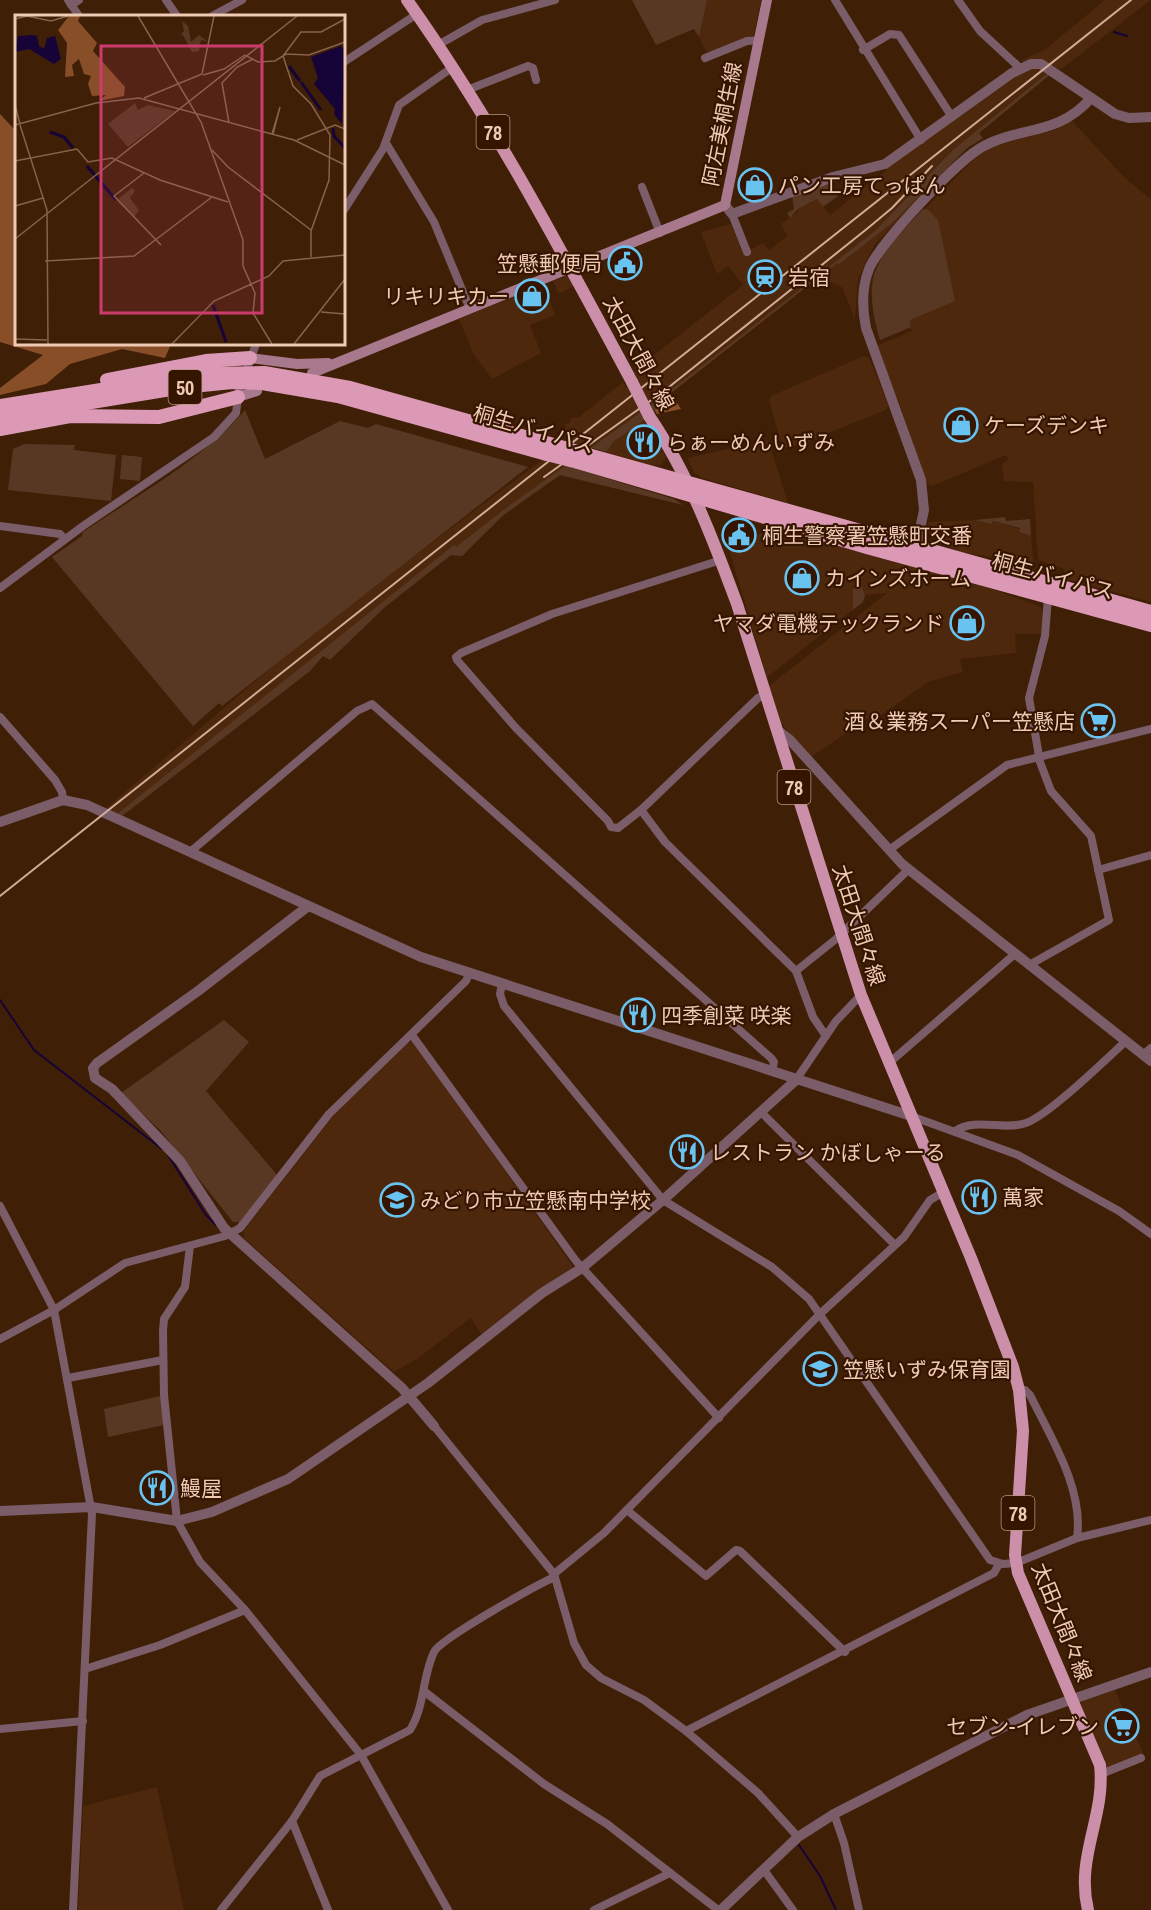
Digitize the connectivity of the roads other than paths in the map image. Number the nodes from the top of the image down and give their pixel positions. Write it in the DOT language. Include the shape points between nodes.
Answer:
graph roads {
  1 [pos="79,0"];
  2 [pos="166,0"];
  3 [pos="242,0"];
  4 [pos="407,0"];
  5 [pos="555,0"];
  6 [pos="766,0"];
  7 [pos="835,0"];
  8 [pos="958,0"];
  9 [pos="69,2"];
  10 [pos="417,14"];
  11 [pos="78,15"];
  12 [pos="176,15"];
  13 [pos="214,15"];
  14 [pos="759,40"];
  15 [pos="438,45"];
  16 [pos="863,50"];
  17 [pos="705,58"];
  18 [pos="345,61"];
  19 [pos="453,67"];
  20 [pos="1020,68"];
  21 [pos="537,80"];
  22 [pos="467,90"];
  23 [pos="1091,98"];
  24 [pos="952,117"];
  25 [pos="1151,117"];
  26 [pos="921,140"];
  27 [pos="386,143"];
  28 [pos="642,187"];
  29 [pos="345,208"];
  30 [pos="728,210"];
  31 [pos="660,233"];
  32 [pos="747,252"];
  33 [pos="572,268"];
  34 [pos="470,309"];
  35 [pos="256,345"];
  36 [pos="249,362"];
  37 [pos="338,362"];
  38 [pos="312,373"];
  39 [pos="257,391"];
  40 [pos="239,393"];
  41 [pos="5,406"];
  42 [pos="0,417"];
  43 [pos="0,429"];
  44 [pos="552,450"];
  45 [pos="583,459"];
  46 [pos="686,482"];
  47 [pos="693,496"];
  48 [pos="0,526"];
  49 [pos="65,539"];
  50 [pos="915,553"];
  51 [pos="721,560"];
  52 [pos="0,588"];
  53 [pos="1048,597"];
  54 [pos="1151,612"];
  55 [pos="1151,625"];
  56 [pos="765,694"];
  57 [pos="0,717"];
  58 [pos="776,729"];
  59 [pos="1151,729"];
  60 [pos="1039,756"];
  61 [pos="63,800"];
  62 [pos="641,810"];
  63 [pos="0,822"];
  64 [pos="889,850"];
  65 [pos="190,852"];
  66 [pos="1151,855"];
  67 [pos="909,869"];
  68 [pos="1098,870"];
  69 [pos="307,907"];
  70 [pos="841,933"];
  71 [pos="1016,952"];
  72 [pos="1031,964"];
  73 [pos="796,971"];
  74 [pos="469,974"];
  75 [pos="502,984"];
  76 [pos="861,995"];
  77 [pos="412,1035"];
  78 [pos="826,1036"];
  79 [pos="1126,1041"];
  80 [pos="1148,1054"];
  81 [pos="889,1063"];
  82 [pos="772,1071"];
  83 [pos="796,1080"];
  84 [pos="761,1112"];
  85 [pos="911,1116"];
  86 [pos="955,1131"];
  87 [pos="944,1192"];
  88 [pos="663,1200"];
  89 [pos="0,1206"];
  90 [pos="232,1234"];
  91 [pos="1151,1234"];
  92 [pos="895,1245"];
  93 [pos="190,1246"];
  94 [pos="582,1268"];
  95 [pos="54,1310"];
  96 [pos="820,1314"];
  97 [pos="0,1339"];
  98 [pos="163,1359"];
  99 [pos="68,1378"];
  100 [pos="1019,1390"];
  101 [pos="409,1395"];
  102 [pos="718,1418"];
  103 [pos="434,1426"];
  104 [pos="92,1507"];
  105 [pos="1,1508"];
  106 [pos="627,1510"];
  107 [pos="1151,1520"];
  108 [pos="177,1521"];
  109 [pos="1077,1538"];
  110 [pos="1016,1563"];
  111 [pos="999,1564"];
  112 [pos="554,1576"];
  113 [pos="245,1610"];
  114 [pos="845,1652"];
  115 [pos="85,1669"];
  116 [pos="1151,1672"];
  117 [pos="425,1692"];
  118 [pos="1072,1698"];
  119 [pos="83,1721"];
  120 [pos="0,1729"];
  121 [pos="686,1731"];
  122 [pos="361,1755"];
  123 [pos="1141,1758"];
  124 [pos="1101,1774"];
  125 [pos="834,1814"];
  126 [pos="292,1821"];
  127 [pos="798,1837"];
  128 [pos="764,1870"];
  129 [pos="670,1873"];
  130 [pos="74,1910"];
  131 [pos="221,1910"];
  132 [pos="328,1910"];
  133 [pos="448,1910"];
  134 [pos="594,1910"];
  135 [pos="720,1910"];
  136 [pos="793,1910"];
  137 [pos="859,1910"];
  138 [pos="1088,1910"];
  1 -- 9 [label="street"];
  2 -- 12 [label="street"];
  3 -- 13 [label="street"];
  4 -- 10 [label="main road, 太田大間々線 / 78"];
  5 -- 15 [label="street" via="482,20"];
  6 -- 14 [label="main road, 阿左美桐生線"];
  7 -- 16 [label="street"];
  8 -- 20 [label="street" via="982,33"];
  9 -- 11 [label="street"];
  10 -- 15 [label="main road, 太田大間々線 / 78"];
  10 -- 18 [label="street"];
  14 -- 17 [label="street"];
  14 -- 30 [label="main road, 阿左美桐生線"];
  15 -- 19 [label="main road, 太田大間々線 / 78"];
  16 -- 24 [label="street" via="890,34 899,35"];
  16 -- 26 [label="street"];
  19 -- 22 [label="main road, 太田大間々線 / 78"];
  19 -- 27 [label="street" via="399,105"];
  20 -- 23 [label="street" via="1034,63 1044,65"];
  20 -- 24 [label="street"];
  21 -- 22 [label="street" via="528,66"];
  22 -- 33 [label="main road, 太田大間々線 / 78"];
  23 -- 25 [label="street" via="1119,115"];
  23 -- 50 [label="street" via="1050,126 999,140 971,153 885,242 869,268 862,303 866,328 921,480 924,510"];
  24 -- 26 [label="street"];
  26 -- 30 [label="street" via="885,164"];
  27 -- 29 [label="street"];
  27 -- 34 [label="street" via="434,222"];
  28 -- 31 [label="street"];
  30 -- 31 [label="main road, 阿左美桐生線"];
  30 -- 32 [label="street"];
  31 -- 33 [label="main road, 阿左美桐生線"];
  33 -- 34 [label="main road, 阿左美桐生線"];
  33 -- 46 [label="main road, 太田大間々線 / 78, bridge"];
  34 -- 37 [label="main road, 阿左美桐生線"];
  35 -- 36 [label="street"];
  36 -- 37 [label="main road"];
  36 -- 41 [label="highway" via="220,359 168,367 35,395"];
  37 -- 38 [label="main road, 阿左美桐生線"];
  39 -- 40 [label="main road"];
  40 -- 43 [label="highway, 50" via="159,417 70,416"];
  40 -- 49 [label="street" via="236,413 214,437"];
  41 -- 44 [label="highway, 桐生バイパス / 50" via="201,374 264,373 342,386"];
  42 -- 44 [label="highway, 桐生バイパス / 50" via="183,387 262,383 338,396"];
  44 -- 45 [label="highway, 桐生バイパス / 50, bridge"];
  45 -- 46 [label="highway, 桐生バイパス / 50"];
  45 -- 47 [label="highway, 桐生バイパス / 50"];
  46 -- 47 [label="main road, 太田大間々線 / 78"];
  46 -- 50 [label="highway, 桐生バイパス / 50"];
  47 -- 50 [label="highway, 桐生バイパス / 50"];
  47 -- 51 [label="main road, 太田大間々線 / 78"];
  48 -- 49 [label="street" via="60,534"];
  49 -- 52 [label="street"];
  50 -- 53 [label="highway, 桐生バイパス / 50"];
  50 -- 54 [label="highway, 桐生バイパス / 50"];
  51 -- 56 [label="main road, 太田大間々線 / 78"];
  51 -- 62 [label="street" via="552,614 456,657 516,728 611,827 621,827"];
  53 -- 55 [label="highway, 桐生バイパス / 50"];
  53 -- 60 [label="street" via="1045,636 1029,698"];
  56 -- 58 [label="main road, 太田大間々線 / 78"];
  56 -- 62 [label="street"];
  57 -- 61 [label="street" via="55,780"];
  58 -- 64 [label="street"];
  58 -- 70 [label="main road, 太田大間々線 / 78"];
  59 -- 60 [label="street"];
  60 -- 64 [label="street" via="1007,765"];
  60 -- 68 [label="street" via="1051,791 1090,836"];
  61 -- 63 [label="street"];
  61 -- 65 [label="street" via="87,805"];
  62 -- 73 [label="street" via="665,842"];
  64 -- 67 [label="street"];
  65 -- 69 [label="street"];
  65 -- 82 [label="street" via="357,711 372,704 771,1058 775,1065"];
  66 -- 68 [label="street"];
  67 -- 70 [label="street"];
  67 -- 71 [label="street"];
  68 -- 72 [label="street" via="1109,920"];
  69 -- 74 [label="street"];
  69 -- 90 [label="street" via="93,1068 95,1078 112,1089 180,1161 224,1228"];
  70 -- 73 [label="street"];
  70 -- 76 [label="main road, 太田大間々線 / 78"];
  71 -- 72 [label="street"];
  71 -- 81 [label="street"];
  72 -- 79 [label="street"];
  73 -- 78 [label="street" via="813,1017"];
  74 -- 75 [label="street"];
  74 -- 77 [label="street"];
  75 -- 82 [label="street"];
  75 -- 88 [label="street" via="504,1005"];
  76 -- 78 [label="street"];
  76 -- 81 [label="main road, 太田大間々線 / 78"];
  77 -- 90 [label="street" via="329,1114 245,1223"];
  77 -- 94 [label="street"];
  78 -- 83 [label="street"];
  79 -- 80 [label="street"];
  79 -- 86 [label="street" via="1036,1119 1009,1127 977,1124"];
  81 -- 85 [label="main road, 太田大間々線 / 78"];
  82 -- 83 [label="street"];
  83 -- 84 [label="street"];
  83 -- 85 [label="street"];
  84 -- 88 [label="street"];
  84 -- 92 [label="street"];
  85 -- 86 [label="street"];
  85 -- 87 [label="main road, 太田大間々線 / 78"];
  86 -- 91 [label="street" via="1017,1155 1119,1211"];
  87 -- 92 [label="street" via="927,1204"];
  87 -- 100 [label="main road, 太田大間々線 / 78"];
  88 -- 94 [label="street"];
  88 -- 96 [label="street" via="778,1271"];
  89 -- 95 [label="street"];
  90 -- 93 [label="street"];
  90 -- 101 [label="street"];
  92 -- 96 [label="street"];
  93 -- 95 [label="street" via="125,1263"];
  93 -- 98 [label="street" via="185,1287 164,1320"];
  94 -- 101 [label="street" via="542,1293"];
  94 -- 102 [label="street"];
  95 -- 97 [label="street"];
  95 -- 99 [label="street"];
  96 -- 102 [label="street"];
  96 -- 111 [label="street" via="990,1560"];
  98 -- 99 [label="street"];
  98 -- 108 [label="street"];
  99 -- 104 [label="street"];
  100 -- 109 [label="street" via="1030,1395 1060,1458 1077,1504"];
  100 -- 110 [label="main road, 太田大間々線 / 78" via="1023,1431"];
  101 -- 103 [label="street"];
  101 -- 108 [label="street" via="288,1479 230,1506"];
  102 -- 106 [label="street"];
  103 -- 112 [label="street"];
  104 -- 105 [label="street"];
  104 -- 108 [label="street"];
  104 -- 115 [label="street"];
  106 -- 112 [label="street"];
  106 -- 114 [label="street" via="706,1575 736,1550 740,1551"];
  107 -- 109 [label="street"];
  108 -- 113 [label="street" via="200,1562"];
  109 -- 110 [label="street"];
  110 -- 111 [label="street"];
  110 -- 118 [label="main road, 太田大間々線 / 78" via="1021,1583"];
  111 -- 114 [label="street" via="994,1573"];
  112 -- 117 [label="street" via="437,1647 424,1684"];
  112 -- 121 [label="street" via="574,1643 586,1665"];
  113 -- 115 [label="street" via="160,1645"];
  113 -- 122 [label="street"];
  114 -- 121 [label="street"];
  115 -- 119 [label="street"];
  116 -- 118 [label="street"];
  117 -- 122 [label="street" via="410,1730"];
  117 -- 129 [label="street" via="544,1784 607,1824"];
  118 -- 124 [label="main road, 太田大間々線 / 78" via="1099,1758"];
  118 -- 125 [label="street" via="1017,1721"];
  119 -- 120 [label="street"];
  119 -- 130 [label="street"];
  121 -- 127 [label="street" via="758,1793"];
  122 -- 126 [label="street" via="320,1776"];
  122 -- 133 [label="street"];
  123 -- 124 [label="street"];
  124 -- 138 [label="main road, 太田大間々線 / 78" via="1100,1799 1084,1867"];
  125 -- 127 [label="street"];
  125 -- 137 [label="street" via="847,1852"];
  126 -- 131 [label="street"];
  126 -- 132 [label="street"];
  127 -- 128 [label="street"];
  128 -- 135 [label="street"];
  128 -- 136 [label="street"];
  129 -- 134 [label="street"];
  129 -- 135 [label="street"];
}
